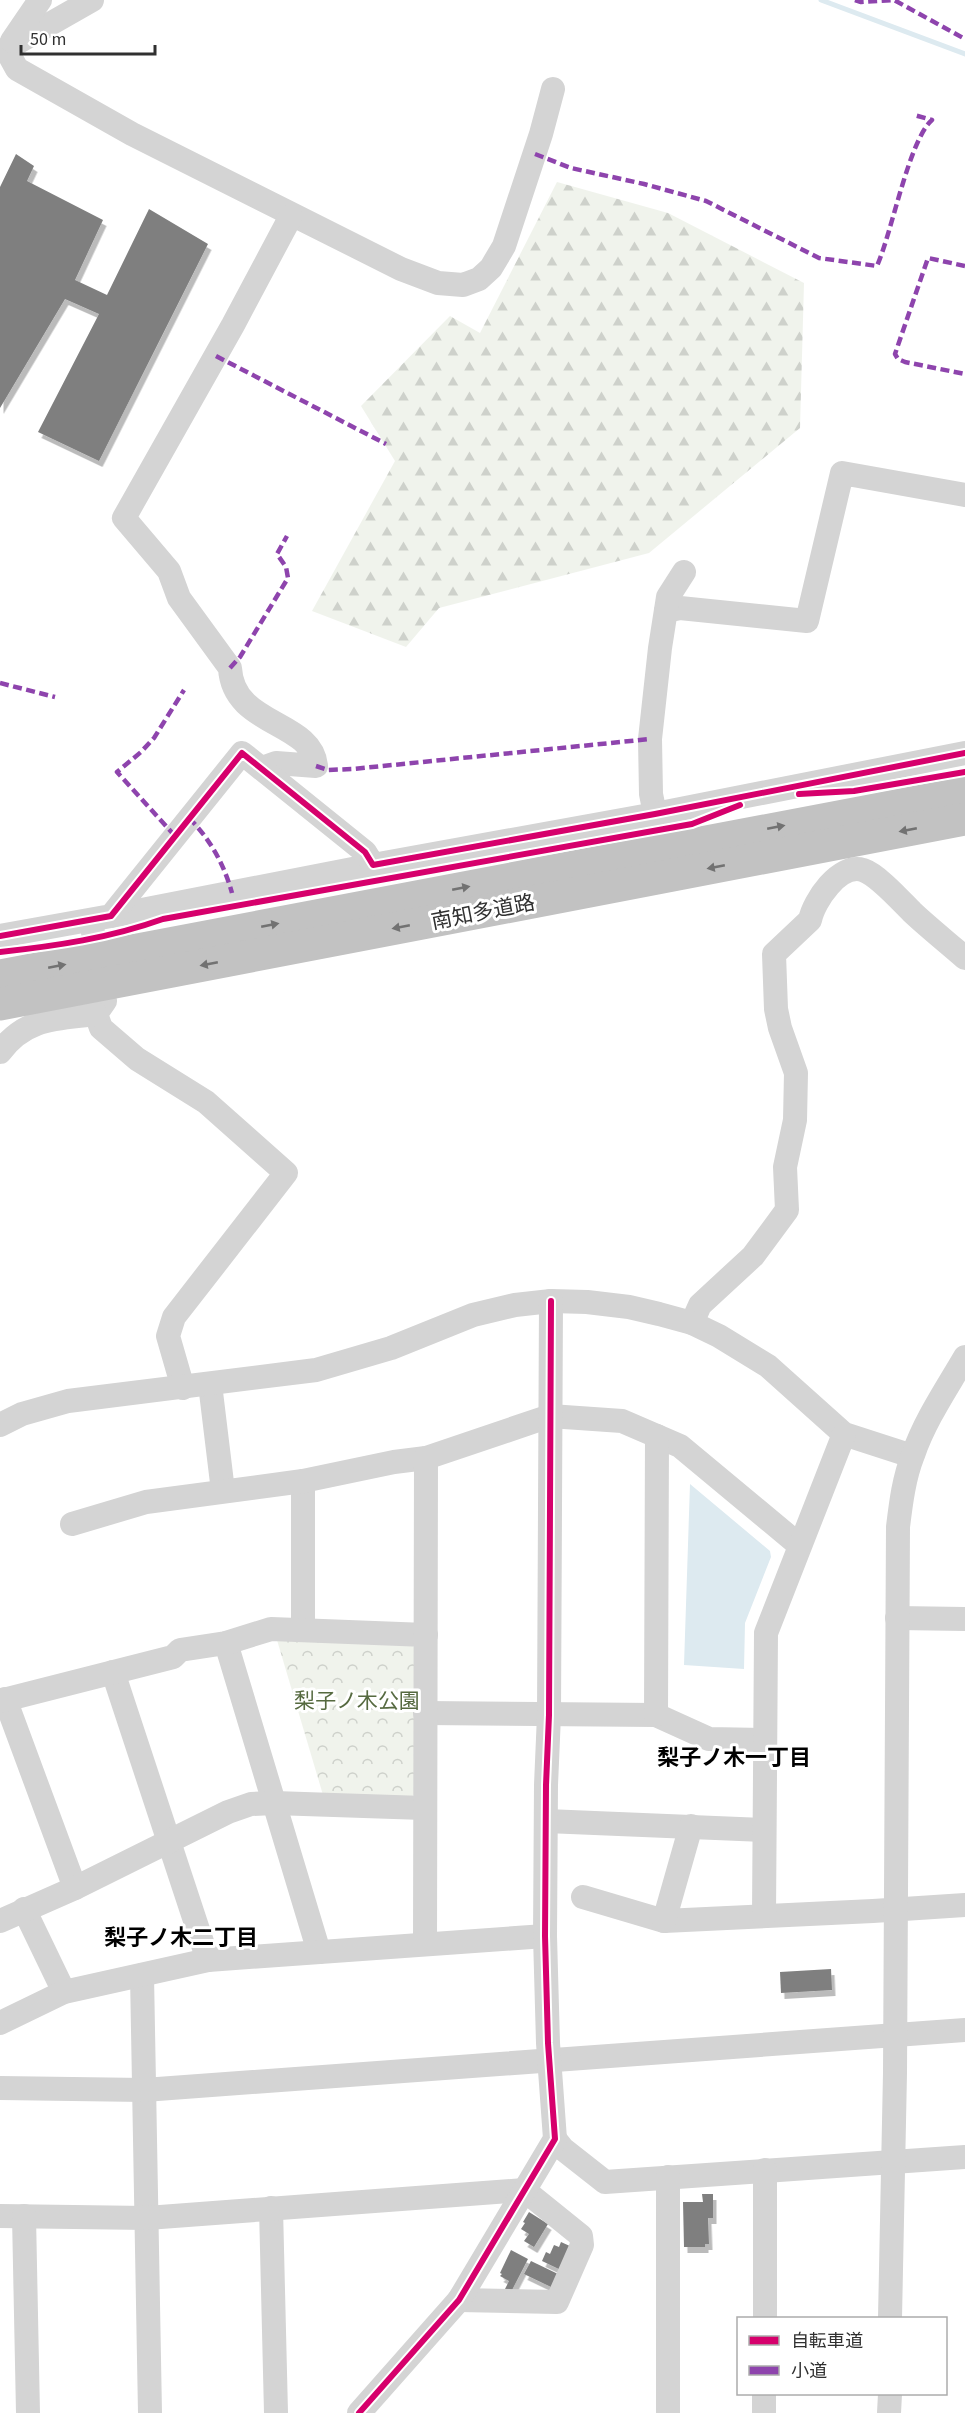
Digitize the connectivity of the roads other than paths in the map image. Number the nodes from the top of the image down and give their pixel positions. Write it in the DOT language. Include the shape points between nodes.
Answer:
graph roads {
  1 [pos="40,0"];
  2 [pos="93,0"];
  3 [pos="3,51"];
  4 [pos="553,89"];
  5 [pos="291,216"];
  6 [pos="965,495"];
  7 [pos="684,572"];
  8 [pos="666,611"];
  9 [pos="965,753"];
  10 [pos="262,768"];
  11 [pos="965,793"];
  12 [pos="655,814"];
  13 [pos="965,819"];
  14 [pos="373,865"];
  15 [pos="111,916"];
  16 [pos="0,936"];
  17 [pos="965,958"];
  18 [pos="0,976"];
  19 [pos="0,1004"];
  20 [pos="0,1052"];
  21 [pos="551,1301"];
  22 [pos="692,1323"];
  23 [pos="965,1357"];
  24 [pos="210,1384"];
  25 [pos="183,1388"];
  26 [pos="550,1416"];
  27 [pos="0,1425"];
  28 [pos="844,1434"];
  29 [pos="657,1436"];
  30 [pos="912,1456"];
  31 [pos="426,1458"];
  32 [pos="303,1481"];
  33 [pos="223,1491"];
  34 [pos="72,1524"];
  35 [pos="800,1545"];
  36 [pos="897,1618"];
  37 [pos="965,1619"];
  38 [pos="303,1630"];
  39 [pos="426,1635"];
  40 [pos="226,1642"];
  41 [pos="113,1672"];
  42 [pos="3,1700"];
  43 [pos="425,1713"];
  44 [pos="549,1715"];
  45 [pos="656,1715"];
  46 [pos="765,1740"];
  47 [pos="274,1803"];
  48 [pos="424,1808"];
  49 [pos="546,1821"];
  50 [pos="691,1826"];
  51 [pos="764,1830"];
  52 [pos="169,1843"];
  53 [pos="75,1888"];
  54 [pos="583,1898"];
  55 [pos="965,1905"];
  56 [pos="24,1909"];
  57 [pos="895,1910"];
  58 [pos="764,1916"];
  59 [pos="0,1921"];
  60 [pos="664,1921"];
  61 [pos="545,1936"];
  62 [pos="425,1944"];
  63 [pos="320,1952"];
  64 [pos="208,1960"];
  65 [pos="142,1975"];
  66 [pos="64,1992"];
  67 [pos="0,2023"];
  68 [pos="965,2030"];
  69 [pos="894,2036"];
  70 [pos="550,2061"];
  71 [pos="0,2088"];
  72 [pos="144,2090"];
  73 [pos="555,2139"];
  74 [pos="965,2157"];
  75 [pos="892,2162"];
  76 [pos="765,2170"];
  77 [pos="668,2177"];
  78 [pos="524,2190"];
  79 [pos="271,2208"];
  80 [pos="0,2216"];
  81 [pos="24,2216"];
  82 [pos="147,2218"];
  83 [pos="459,2300"];
  84 [pos="765,2317"];
  85 [pos="890,2317"];
  86 [pos="764,2395"];
  87 [pos="890,2395"];
  88 [pos="28,2413"];
  89 [pos="150,2413"];
  90 [pos="276,2413"];
  91 [pos="358,2413"];
  92 [pos="668,2413"];
  93 [pos="764,2413"];
  94 [pos="889,2413"];
  1 -- 3 [label="street"];
  2 -- 3 [label="street"];
  3 -- 5 [label="street" via="17,69"];
  4 -- 5 [label="street" via="510,231 491,268 479,279 463,285 438,283"];
  5 -- 10 [label="street" via="124,518 169,571 179,598 230,668 230,681 243,704 302,740 315,754 315,766 276,763"];
  6 -- 8 [label="street" via="842,473 807,621 680,608"];
  7 -- 8 [label="street" via="668,597"];
  8 -- 12 [label="street" via="650,739"];
  9 -- 12 [label="street"];
  10 -- 14 [label="street" via="365,852"];
  10 -- 15 [label="street" via="242,753"];
  18 -- 11 [label="highway, 南知多道路, one-way"];
  12 -- 14 [label="street"];
  13 -- 19 [label="highway, 南知多道路, one-way"];
  14 -- 15 [label="street"];
  15 -- 16 [label="street"];
  17 -- 22 [label="street" via="891,890 862,870 837,876 811,912 810,920 774,954 776,1009 796,1074 795,1120 785,1167 787,1210 753,1256 700,1305"];
  20 -- 25 [label="street" via="29,1025 101,1008 101,1028 137,1059 206,1102 286,1173 174,1317 168,1336"];
  21 -- 22 [label="street" via="629,1307"];
  21 -- 24 [label="street" via="473,1315 353,1361 280,1376"];
  21 -- 26 [label="street"];
  22 -- 28 [label="street" via="768,1366"];
  23 -- 30 [label="street"];
  24 -- 25 [label="street"];
  24 -- 33 [label="street"];
  25 -- 27 [label="street" via="44,1406"];
  26 -- 29 [label="street" via="622,1421"];
  26 -- 31 [label="street"];
  26 -- 44 [label="street"];
  28 -- 30 [label="street"];
  28 -- 35 [label="street"];
  29 -- 35 [label="street" via="680,1446"];
  29 -- 45 [label="street"];
  30 -- 36 [label="street" via="898,1527"];
  31 -- 32 [label="street"];
  31 -- 39 [label="street"];
  32 -- 33 [label="street"];
  32 -- 38 [label="street"];
  33 -- 34 [label="street" via="146,1502"];
  35 -- 46 [label="street" via="766,1633"];
  36 -- 37 [label="street"];
  36 -- 57 [label="street"];
  38 -- 39 [label="street"];
  38 -- 40 [label="street" via="271,1629"];
  39 -- 43 [label="street"];
  40 -- 41 [label="street" via="180,1650 173,1657"];
  40 -- 47 [label="street"];
  41 -- 42 [label="street"];
  41 -- 52 [label="street"];
  42 -- 53 [label="street"];
  43 -- 44 [label="street"];
  43 -- 48 [label="street"];
  44 -- 45 [label="street"];
  44 -- 49 [label="street"];
  45 -- 46 [label="street" via="709,1739"];
  46 -- 51 [label="street"];
  47 -- 48 [label="street"];
  47 -- 52 [label="street" via="251,1804 228,1812"];
  47 -- 63 [label="street"];
  48 -- 62 [label="street"];
  49 -- 50 [label="street"];
  49 -- 61 [label="street"];
  50 -- 51 [label="street"];
  50 -- 60 [label="street"];
  51 -- 58 [label="street"];
  52 -- 53 [label="street"];
  52 -- 64 [label="street"];
  53 -- 56 [label="street"];
  54 -- 60 [label="street"];
  55 -- 57 [label="street"];
  56 -- 59 [label="street"];
  56 -- 66 [label="street"];
  57 -- 58 [label="street"];
  57 -- 69 [label="street"];
  58 -- 60 [label="street"];
  61 -- 62 [label="street"];
  61 -- 70 [label="street"];
  62 -- 63 [label="street"];
  63 -- 64 [label="street"];
  64 -- 65 [label="street"];
  65 -- 66 [label="street"];
  65 -- 72 [label="street"];
  66 -- 67 [label="street"];
  68 -- 69 [label="street"];
  69 -- 70 [label="street"];
  69 -- 75 [label="street"];
  70 -- 72 [label="street"];
  70 -- 73 [label="street"];
  71 -- 72 [label="street"];
  72 -- 82 [label="street"];
  73 -- 77 [label="street" via="605,2182"];
  73 -- 78 [label="street"];
  74 -- 75 [label="street"];
  75 -- 76 [label="street"];
  75 -- 85 [label="street"];
  76 -- 77 [label="street"];
  76 -- 84 [label="street"];
  77 -- 92 [label="street"];
  78 -- 79 [label="street"];
  78 -- 83 [label="street"];
  78 -- 83 [label="street" via="581,2236 582,2245 557,2302"];
  79 -- 82 [label="street"];
  79 -- 90 [label="street"];
  80 -- 81 [label="street"];
  81 -- 82 [label="street"];
  81 -- 88 [label="street"];
  82 -- 89 [label="street"];
  83 -- 91 [label="street"];
  86 -- 93 [label="street"];
  87 -- 94 [label="street"];
}
